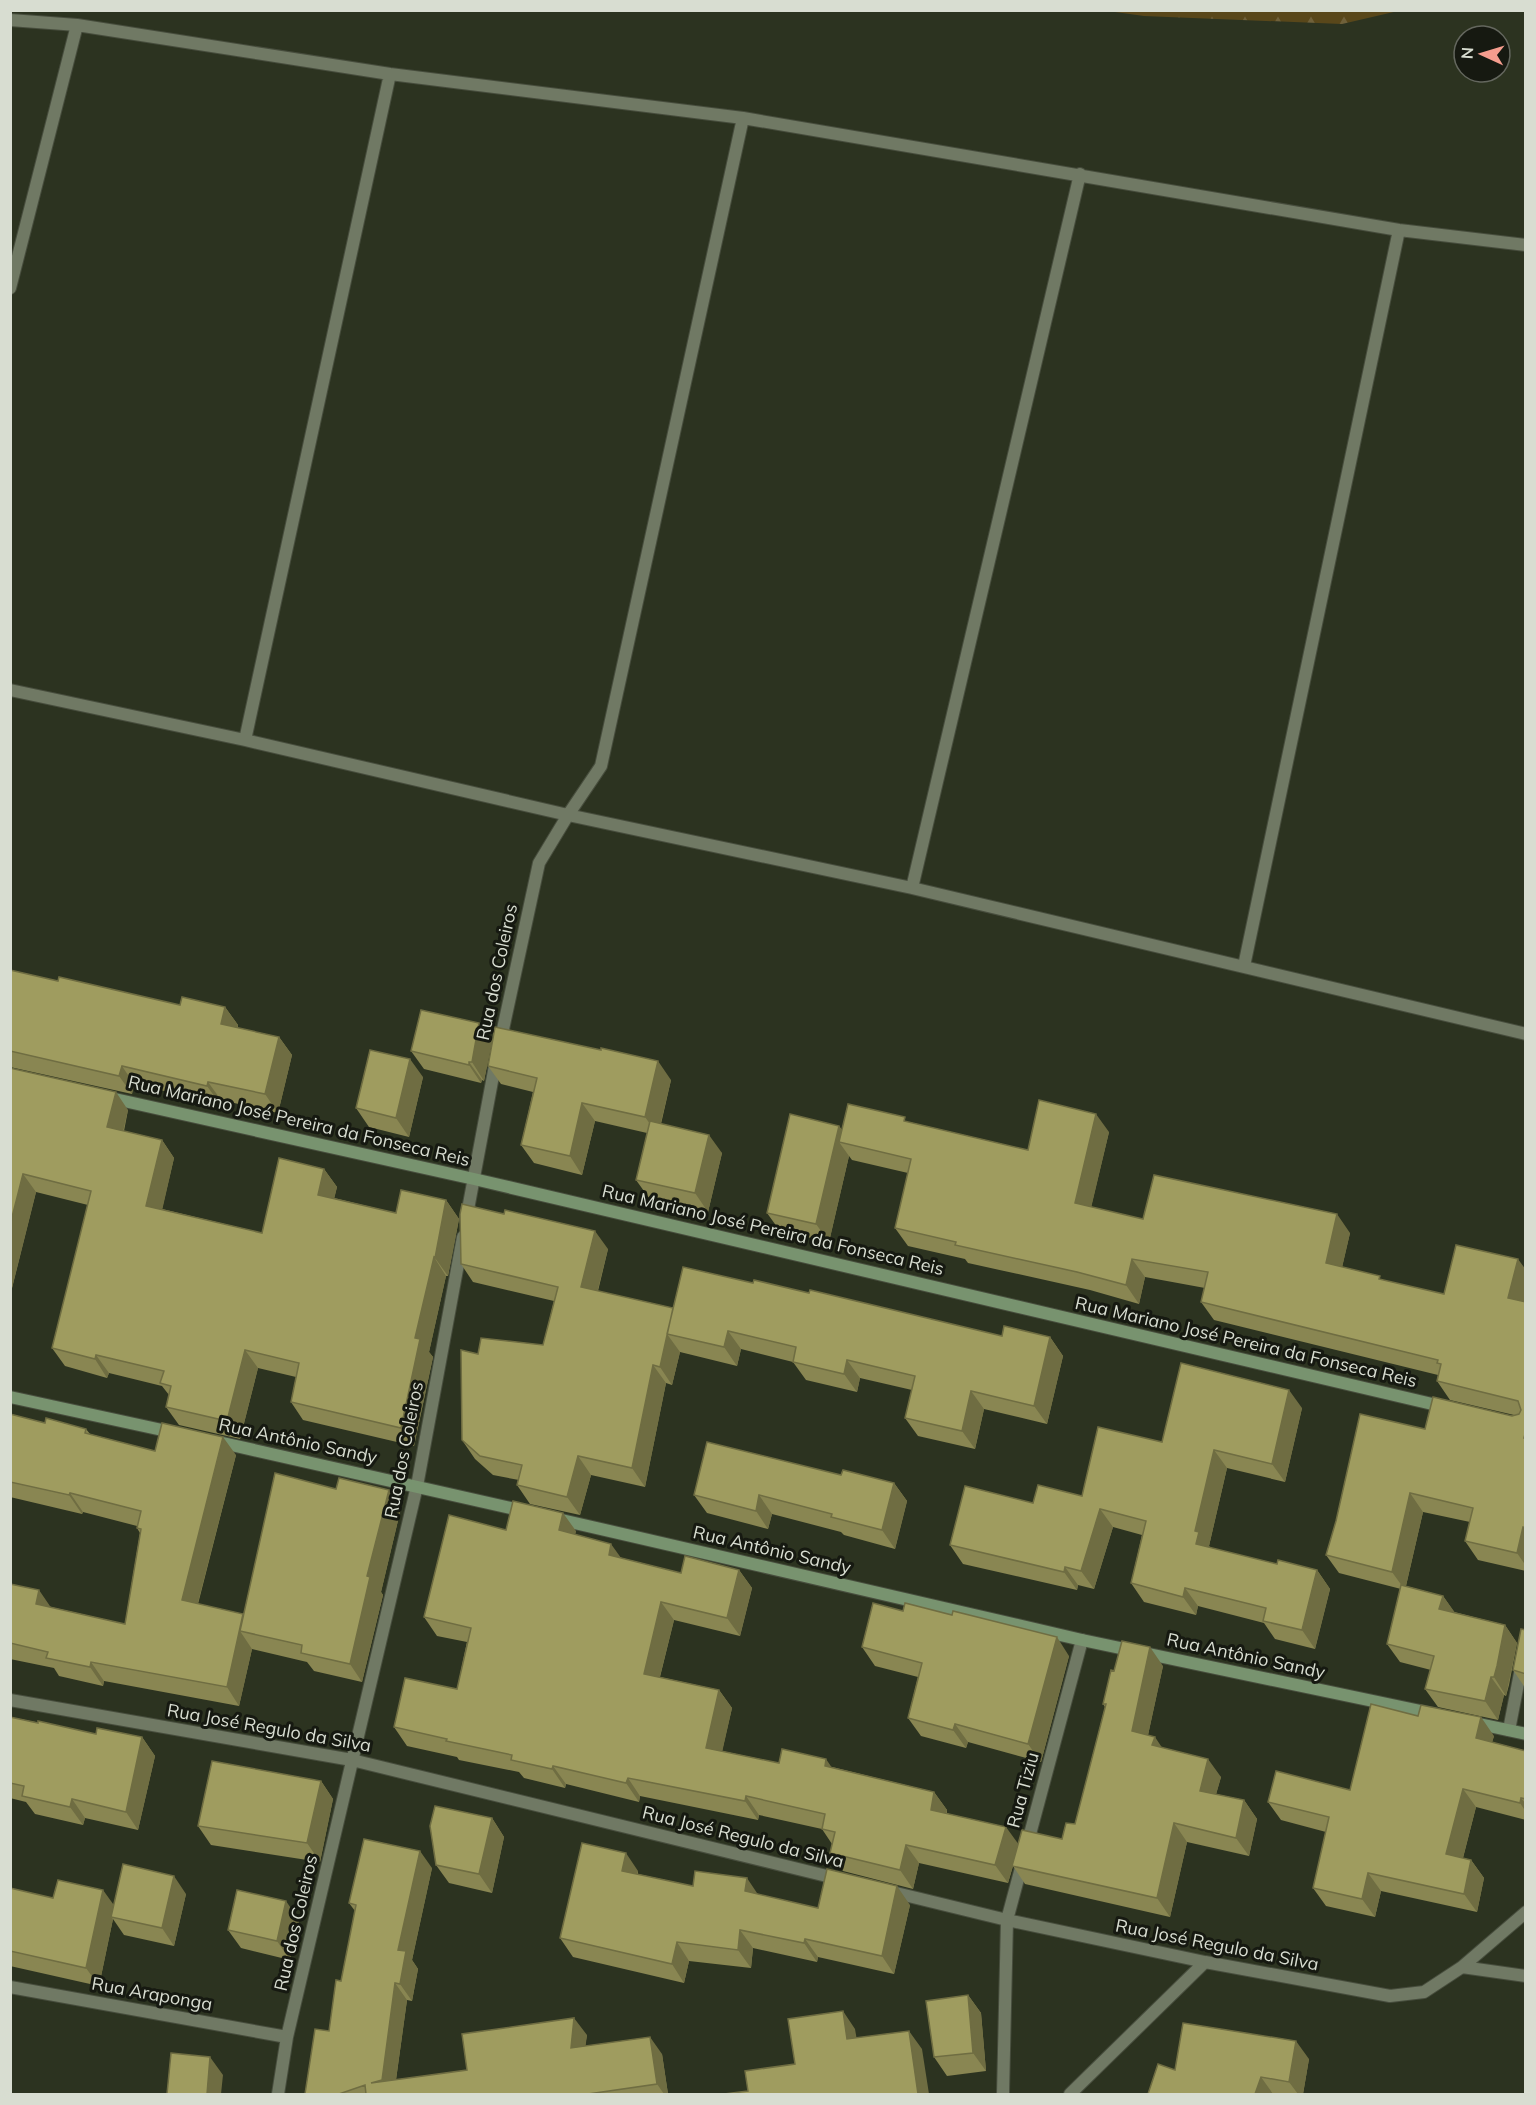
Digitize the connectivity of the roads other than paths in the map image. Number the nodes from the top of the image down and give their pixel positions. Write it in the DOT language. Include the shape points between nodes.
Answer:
graph roads {
  1 [pos="10,20"];
  2 [pos="77,25"];
  3 [pos="390,74"];
  4 [pos="743,118"];
  5 [pos="1080,174"];
  6 [pos="1399,230"];
  7 [pos="1526,245"];
  8 [pos="10,288"];
  9 [pos="10,690"];
  10 [pos="245,740"];
  11 [pos="568,815"];
  12 [pos="912,888"];
  13 [pos="1244,966"];
  14 [pos="1526,1034"];
  15 [pos="92,1094"];
  16 [pos="474,1179"];
  17 [pos="10,1397"];
  18 [pos="1456,1410"];
  19 [pos="417,1486"];
  20 [pos="1082,1640"];
  21 [pos="1526,1642"];
  22 [pos="10,1700"];
  23 [pos="1509,1730"];
  24 [pos="1526,1734"];
  25 [pos="352,1760"];
  26 [pos="846,1881"];
  27 [pos="881,1889"];
  28 [pos="1526,1912"];
  29 [pos="1007,1920"];
  30 [pos="1205,1962"];
  31 [pos="1462,1967"];
  32 [pos="1526,1976"];
  33 [pos="10,1987"];
  34 [pos="287,2037"];
  35 [pos="278,2094"];
  36 [pos="1003,2094"];
  37 [pos="1070,2094"];
  1 -- 2 [label="street"];
  2 -- 3 [label="street"];
  2 -- 8 [label="street"];
  3 -- 4 [label="street"];
  3 -- 10 [label="street"];
  4 -- 5 [label="street"];
  4 -- 11 [label="street, Rua dos Coleiros" via="601,766"];
  5 -- 6 [label="street"];
  5 -- 12 [label="street"];
  6 -- 7 [label="street"];
  6 -- 13 [label="street"];
  9 -- 10 [label="street"];
  10 -- 11 [label="street"];
  11 -- 12 [label="street"];
  11 -- 16 [label="street, Rua dos Coleiros" via="540,863"];
  12 -- 13 [label="street"];
  13 -- 14 [label="street"];
  15 -- 16 [label="street, Rua Mariano José Pereira da Fonseca Reis"];
  16 -- 18 [label="street, Rua Mariano José Pereira da Fonseca Reis"];
  16 -- 19 [label="street, Rua dos Coleiros"];
  17 -- 19 [label="street, Rua Antônio Sandy"];
  19 -- 20 [label="street, Rua Antônio Sandy"];
  19 -- 25 [label="street, Rua dos Coleiros"];
  20 -- 23 [label="street, Rua Antônio Sandy"];
  20 -- 29 [label="street, Rua Tiziu"];
  21 -- 23 [label="street"];
  22 -- 25 [label="street, Rua José Regulo da Silva"];
  23 -- 24 [label="street, Rua Antônio Sandy"];
  25 -- 26 [label="street, Rua José Regulo da Silva"];
  25 -- 34 [label="street, Rua dos Coleiros"];
  27 -- 29 [label="street, Rua José Regulo da Silva"];
  28 -- 31 [label="street, Rua José Regulo da Silva"];
  29 -- 30 [label="street, Rua José Regulo da Silva"];
  29 -- 36 [label="street, Rua Tiziu"];
  30 -- 31 [label="street, Rua José Regulo da Silva" via="1390,1996 1424,1992"];
  30 -- 37 [label="street"];
  31 -- 32 [label="street"];
  33 -- 34 [label="street, Rua Araponga"];
  34 -- 35 [label="street, Rua dos Coleiros"];
}
